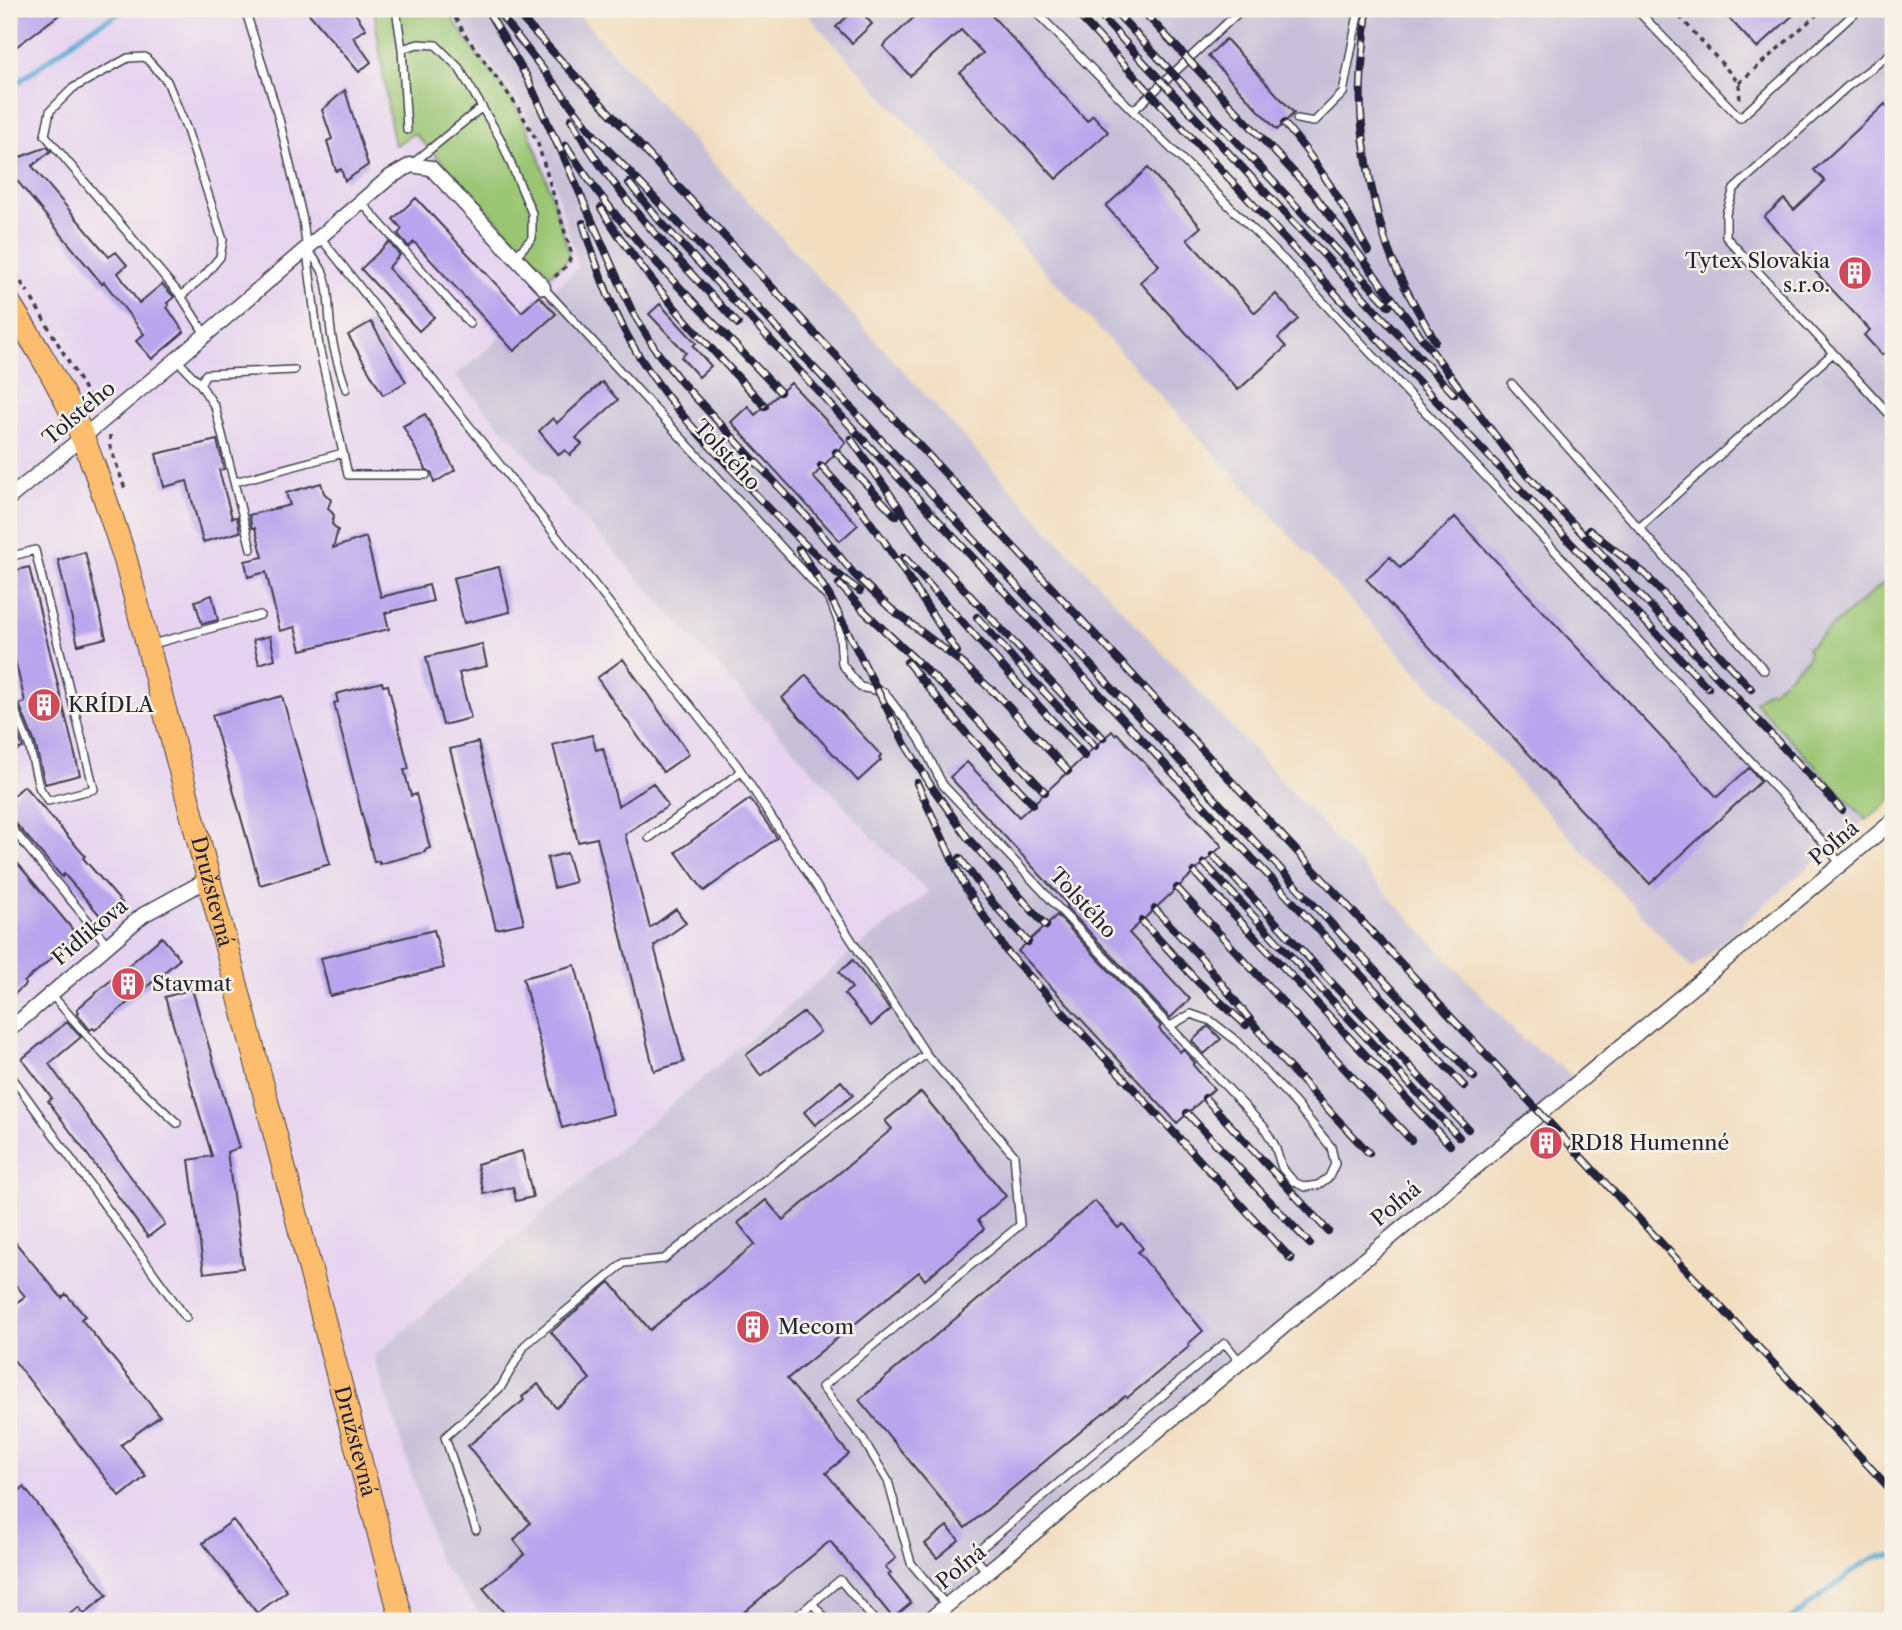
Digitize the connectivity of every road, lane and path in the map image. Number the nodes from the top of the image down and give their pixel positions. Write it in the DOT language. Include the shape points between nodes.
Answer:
graph roads {
  1 [pos="245,9"];
  2 [pos="396,9"];
  3 [pos="450,9"];
  4 [pos="1033,9"];
  5 [pos="1242,9"];
  6 [pos="1359,9"];
  7 [pos="1636,9"];
  8 [pos="1673,9"];
  9 [pos="1859,9"];
  10 [pos="1822,10"];
  11 [pos="402,49"];
  12 [pos="1893,52"];
  13 [pos="1739,83"];
  14 [pos="482,107"];
  15 [pos="1133,111"];
  16 [pos="1740,118"];
  17 [pos="1297,119"];
  18 [pos="407,130"];
  19 [pos="411,165"];
  20 [pos="361,202"];
  21 [pos="320,237"];
  22 [pos="305,249"];
  23 [pos="514,257"];
  24 [pos="543,287"];
  25 [pos="181,296"];
  26 [pos="9,303"];
  27 [pos="470,324"];
  28 [pos="205,334"];
  29 [pos="1833,353"];
  30 [pos="176,360"];
  31 [pos="293,370"];
  32 [pos="200,384"];
  33 [pos="1513,384"];
  34 [pos="346,389"];
  35 [pos="1893,418"];
  36 [pos="82,437"];
  37 [pos="343,453"];
  38 [pos="426,475"];
  39 [pos="235,482"];
  40 [pos="10,495"];
  41 [pos="1640,527"];
  42 [pos="251,549"];
  43 [pos="9,557"];
  44 [pos="260,614"];
  45 [pos="148,646"];
  46 [pos="1764,670"];
  47 [pos="9,696"];
  48 [pos="741,772"];
  49 [pos="1893,821"];
  50 [pos="9,825"];
  51 [pos="649,838"];
  52 [pos="1841,864"];
  53 [pos="207,880"];
  54 [pos="107,944"];
  55 [pos="51,993"];
  56 [pos="1170,1026"];
  57 [pos="9,1030"];
  58 [pos="926,1054"];
  59 [pos="9,1073"];
  60 [pos="177,1123"];
  61 [pos="186,1318"];
  62 [pos="1240,1362"];
  63 [pos="476,1530"];
  64 [pos="988,1572"];
  65 [pos="812,1604"];
  66 [pos="947,1606"];
  67 [pos="402,1621"];
  68 [pos="791,1621"];
  69 [pos="827,1621"];
  70 [pos="876,1621"];
  71 [pos="928,1621"];
  1 -- 22 [label="lane" via="279,120 303,220"];
  2 -- 11 [label="lane"];
  3 -- 24 [label="path" via="537,141 571,252 567,265"];
  4 -- 15 [label="lane"];
  5 -- 15 [label="lane"];
  6 -- 17 [label="lane" via="1343,93 1314,122"];
  7 -- 16 [label="lane"];
  8 -- 13 [label="path"];
  9 -- 16 [label="lane"];
  10 -- 13 [label="path"];
  11 -- 14 [label="lane" via="436,45 459,68"];
  11 -- 18 [label="lane"];
  12 -- 29 [label="lane" via="1848,86 1734,189 1726,214 1726,237"];
  13 -- 16 [label="path"];
  14 -- 19 [label="lane"];
  14 -- 23 [label="lane" via="532,212 532,238"];
  15 -- 52 [label="lane" via="1284,260 1785,798"];
  19 -- 20 [label="street, Tolstého"];
  19 -- 23 [label="street, Tolstého" via="431,168"];
  20 -- 21 [label="street, Tolstého"];
  20 -- 27 [label="lane"];
  21 -- 22 [label="street, Tolstého"];
  21 -- 48 [label="lane"];
  22 -- 28 [label="street, Tolstého"];
  22 -- 34 [label="lane" via="320,262 329,286 330,329"];
  22 -- 37 [label="lane" via="319,347"];
  23 -- 24 [label="street, Tolstého"];
  24 -- 56 [label="lane, Tolstého" via="830,600 839,623 842,663 860,687 884,692 919,738 943,785"];
  25 -- 25 [label="lane" via="220,257 223,240 167,81 145,57 128,58 73,88 50,111 45,135"];
  25 -- 28 [label="lane"];
  26 -- 36 [label="main road, Družstevná" via="48,367"];
  28 -- 30 [label="street, Tolstého"];
  29 -- 35 [label="lane"];
  29 -- 41 [label="lane"];
  30 -- 32 [label="lane"];
  30 -- 36 [label="street, Tolstého"];
  31 -- 32 [label="lane" via="206,374"];
  32 -- 39 [label="lane" via="215,407"];
  33 -- 41 [label="lane"];
  36 -- 40 [label="street, Tolstého"];
  36 -- 45 [label="main road, Družstevná" via="125,558"];
  37 -- 38 [label="lane" via="348,475"];
  37 -- 39 [label="lane"];
  39 -- 42 [label="lane"];
  41 -- 46 [label="lane"];
  43 -- 47 [label="lane" via="35,550 94,789 48,801 39,787 29,745"];
  44 -- 45 [label="lane"];
  45 -- 53 [label="main road, Družstevná"];
  48 -- 51 [label="lane"];
  48 -- 58 [label="lane"];
  49 -- 52 [label="street, Poľná"];
  50 -- 54 [label="lane"];
  52 -- 62 [label="street, Poľná"];
  53 -- 54 [label="street, Fidlikova" via="143,915"];
  53 -- 67 [label="main road, Družstevná"];
  54 -- 55 [label="street, Fidlikova"];
  55 -- 57 [label="street, Fidlikova"];
  55 -- 60 [label="lane" via="106,1056"];
  56 -- 56 [label="lane, Tolstého" via="1191,1014 1211,1021 1238,1042 1331,1147 1335,1164 1329,1177 1306,1187 1294,1182 1282,1168 1264,1127"];
  58 -- 63 [label="lane" via="664,1259 624,1263 525,1345 501,1387 445,1437"];
  58 -- 66 [label="lane" via="1014,1154 1020,1224 822,1387 888,1482 911,1563"];
  59 -- 61 [label="lane"];
  62 -- 64 [label="street, Poľná"];
  62 -- 64 [label="lane" via="1225,1343 973,1555"];
  64 -- 66 [label="street, Poľná"];
  65 -- 68 [label="lane"];
  65 -- 69 [label="lane"];
  65 -- 70 [label="lane" via="840,1580"];
  66 -- 71 [label="street, Poľná"];
}
